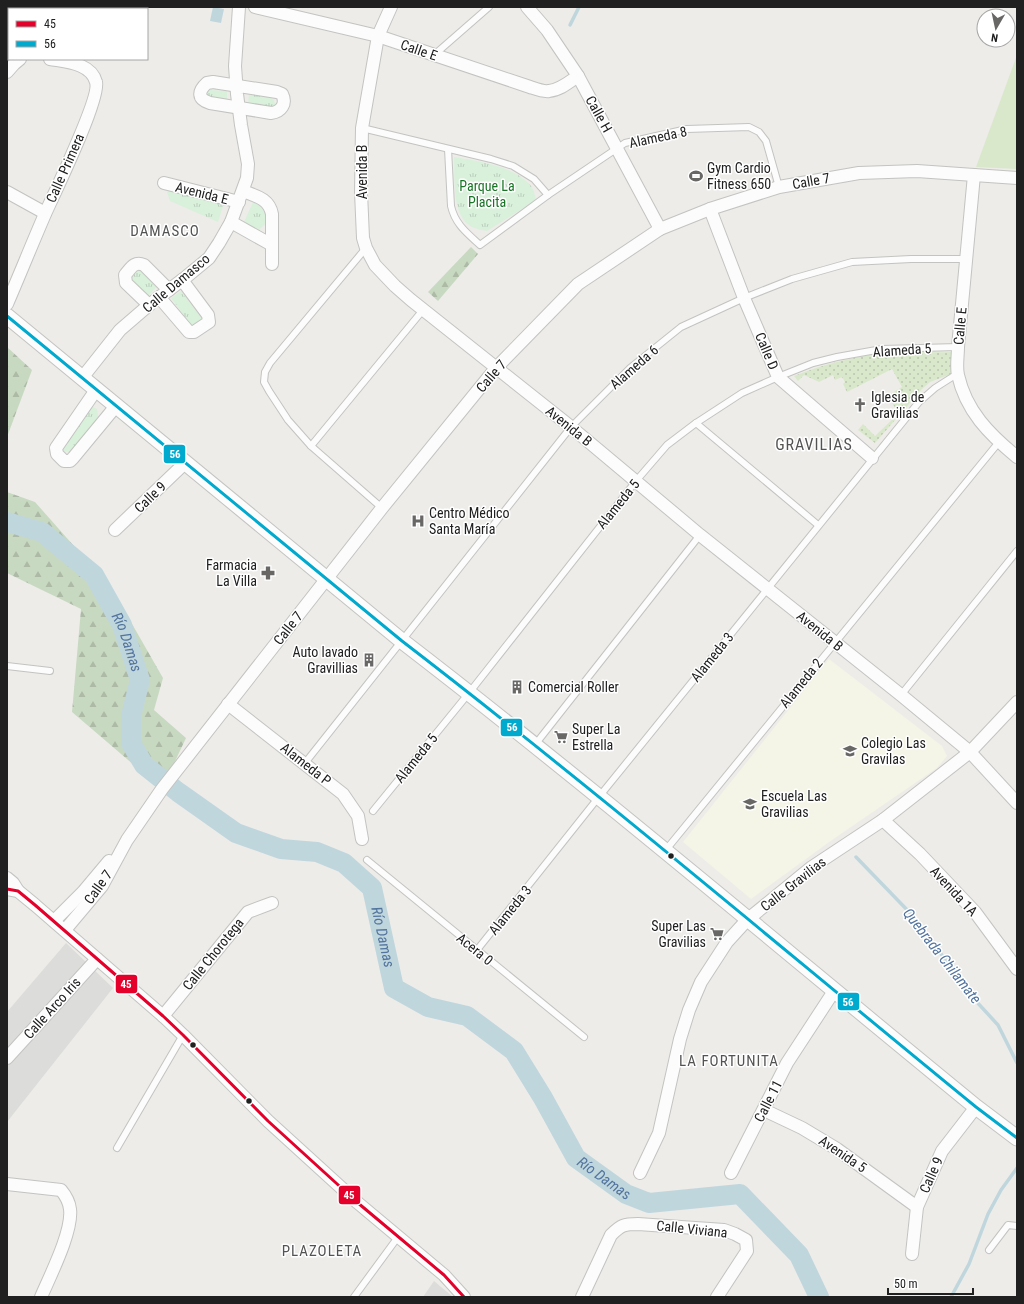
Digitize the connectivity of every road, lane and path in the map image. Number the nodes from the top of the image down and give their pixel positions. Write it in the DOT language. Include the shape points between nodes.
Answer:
graph roads {
  1 [pos="238,7"];
  2 [pos="256,7"];
  3 [pos="391,7"];
  4 [pos="489,7"];
  5 [pos="527,7"];
  6 [pos="378,36"];
  7 [pos="434,55"];
  8 [pos="19,60"];
  9 [pos="55,60"];
  10 [pos="7,72"];
  11 [pos="578,76"];
  12 [pos="236,85"];
  13 [pos="239,108"];
  14 [pos="362,128"];
  15 [pos="448,148"];
  16 [pos="618,148"];
  17 [pos="974,175"];
  18 [pos="1017,178"];
  19 [pos="164,183"];
  20 [pos="779,187"];
  21 [pos="243,191"];
  22 [pos="7,192"];
  23 [pos="548,195"];
  24 [pos="239,202"];
  25 [pos="710,209"];
  26 [pos="45,213"];
  27 [pos="231,222"];
  28 [pos="660,230"];
  29 [pos="272,245"];
  30 [pos="366,248"];
  31 [pos="967,259"];
  32 [pos="272,264"];
  33 [pos="182,280"];
  34 [pos="164,293"];
  35 [pos="744,298"];
  36 [pos="7,304"];
  37 [pos="149,305"];
  38 [pos="423,310"];
  39 [pos="7,316"];
  40 [pos="958,347"];
  41 [pos="496,368"];
  42 [pos="957,374"];
  43 [pos="778,377"];
  44 [pos="82,378"];
  45 [pos="96,390"];
  46 [pos="116,406"];
  47 [pos="696,423"];
  48 [pos="571,427"];
  49 [pos="999,442"];
  50 [pos="311,446"];
  51 [pos="1017,457"];
  52 [pos="872,458"];
  53 [pos="185,463"];
  54 [pos="636,481"];
  55 [pos="382,508"];
  56 [pos="818,525"];
  57 [pos="115,530"];
  58 [pos="700,535"];
  59 [pos="1017,551"];
  60 [pos="326,578"];
  61 [pos="767,589"];
  62 [pos="402,641"];
  63 [pos="834,642"];
  64 [pos="7,666"];
  65 [pos="50,671"];
  66 [pos="469,693"];
  67 [pos="901,695"];
  68 [pos="1017,702"];
  69 [pos="228,704"];
  70 [pos="534,746"];
  71 [pos="970,752"];
  72 [pos="305,764"];
  73 [pos="598,798"];
  74 [pos="1017,803"];
  75 [pos="373,811"];
  76 [pos="883,820"];
  77 [pos="362,839"];
  78 [pos="127,840"];
  79 [pos="665,851"];
  80 [pos="367,860"];
  81 [pos="7,878"];
  82 [pos="12,890"];
  83 [pos="272,903"];
  84 [pos="747,920"];
  85 [pos="54,921"];
  86 [pos="65,930"];
  87 [pos="477,950"];
  88 [pos="98,959"];
  89 [pos="1017,969"];
  90 [pos="834,991"];
  91 [pos="163,1016"];
  92 [pos="183,1035"];
  93 [pos="584,1037"];
  94 [pos="7,1058"];
  95 [pos="976,1107"];
  96 [pos="764,1110"];
  97 [pos="1017,1138"];
  98 [pos="116,1148"];
  99 [pos="640,1173"];
  100 [pos="731,1173"];
  101 [pos="7,1184"];
  102 [pos="917,1207"];
  103 [pos="1017,1226"];
  104 [pos="398,1237"];
  105 [pos="989,1250"];
  106 [pos="912,1254"];
  107 [pos="41,1297"];
  108 [pos="354,1297"];
  109 [pos="464,1297"];
  110 [pos="582,1297"];
  111 [pos="717,1297"];
  1 -- 12 [label="street, Calle Damasco"];
  2 -- 6 [label="street, Calle E"];
  3 -- 6 [label="street, Avenida B"];
  4 -- 7 [label="lane"];
  5 -- 11 [label="street, Calle H" via="547,30"];
  6 -- 7 [label="street, Calle E"];
  6 -- 14 [label="street, Avenida B"];
  7 -- 11 [label="street, Calle E" via="548,91 560,88"];
  8 -- 10 [label="street"];
  9 -- 26 [label="street, Calle Primera" via="80,65 94,75 97,83 79,137"];
  11 -- 16 [label="street, Calle H"];
  12 -- 13 [label="street, Calle Damasco"];
  12 -- 13 [label="street" via="207,83 200,95 204,102"];
  12 -- 13 [label="street" via="277,92 282,94 284,99 282,109 277,112"];
  13 -- 21 [label="street, Calle Damasco" via="248,164"];
  14 -- 15 [label="lane"];
  14 -- 30 [label="street, Avenida B" via="361,192 363,238"];
  15 -- 23 [label="lane" via="513,166 534,179"];
  15 -- 23 [label="lane, Alameda 8" via="452,213 463,230 480,245"];
  16 -- 20 [label="lane, Alameda 8" via="625,143 687,130 749,127 759,132 766,141"];
  16 -- 23 [label="lane, Alameda 8"];
  16 -- 28 [label="street, Calle H"];
  17 -- 18 [label="street, Calle 7"];
  17 -- 20 [label="street, Calle 7" via="917,171 860,173"];
  17 -- 31 [label="street, Calle E"];
  19 -- 24 [label="street, Avenida E"];
  20 -- 25 [label="street, Calle 7"];
  21 -- 24 [label="street, Calle Damasco"];
  21 -- 29 [label="street" via="264,200 271,207"];
  22 -- 26 [label="street"];
  24 -- 27 [label="street, Calle Damasco"];
  25 -- 28 [label="street, Calle 7"];
  25 -- 35 [label="street, Calle D"];
  26 -- 36 [label="street, Calle Primera"];
  27 -- 29 [label="street"];
  27 -- 33 [label="street, Calle Damasco" via="209,258"];
  28 -- 41 [label="street, Calle 7" via="578,284"];
  29 -- 32 [label="street"];
  30 -- 38 [label="street, Avenida B" via="375,265"];
  30 -- 50 [label="lane" via="265,372 264,382 269,391 288,420"];
  31 -- 35 [label="lane, Alameda 6" via="852,262 792,279"];
  31 -- 40 [label="street, Calle E"];
  33 -- 34 [label="street, Calle Damasco"];
  33 -- 34 [label="street" via="208,315 208,322 194,332 189,332"];
  34 -- 37 [label="street, Calle Damasco"];
  34 -- 37 [label="street" via="144,265 133,265 125,275 126,282"];
  35 -- 43 [label="street, Calle D"];
  35 -- 48 [label="lane, Alameda 6" via="681,327 630,368"];
  37 -- 44 [label="street, Calle Damasco" via="120,330"];
  38 -- 41 [label="street, Avenida B"];
  38 -- 50 [label="lane"];
  39 -- 44 [label="street"];
  40 -- 42 [label="street, Calle E"];
  40 -- 43 [label="lane, Alameda 5" via="882,349 813,363"];
  41 -- 48 [label="street, Avenida B"];
  41 -- 55 [label="street, Calle 7"];
  42 -- 49 [label="street, Calle E" via="970,407"];
  42 -- 52 [label="lane, Alameda 3" via="919,402"];
  43 -- 47 [label="lane, Alameda 5" via="742,393"];
  43 -- 52 [label="street, Calle D"];
  44 -- 45 [label="street"];
  45 -- 46 [label="street"];
  45 -- 46 [label="street" via="56,448 57,454 64,461 73,458"];
  46 -- 53 [label="street"];
  47 -- 54 [label="lane, Alameda 5" via="667,445"];
  47 -- 56 [label="lane"];
  48 -- 54 [label="street, Avenida B"];
  48 -- 62 [label="lane, Alameda 6"];
  49 -- 51 [label="street, Calle E"];
  49 -- 63 [label="lane, Alameda 2"];
  50 -- 55 [label="lane"];
  52 -- 56 [label="lane, Alameda 3"];
  53 -- 57 [label="street, Calle 9"];
  53 -- 60 [label="street"];
  54 -- 58 [label="street, Avenida B"];
  54 -- 66 [label="lane, Alameda 5"];
  55 -- 60 [label="street, Calle 7"];
  56 -- 61 [label="lane, Alameda 3"];
  58 -- 61 [label="street, Avenida B"];
  58 -- 70 [label="lane"];
  59 -- 67 [label="lane"];
  60 -- 62 [label="street"];
  60 -- 69 [label="street, Calle 7"];
  61 -- 63 [label="street, Avenida B"];
  61 -- 73 [label="lane, Alameda 3"];
  62 -- 66 [label="street"];
  62 -- 72 [label="lane"];
  63 -- 67 [label="street, Avenida B"];
  63 -- 79 [label="lane, Alameda 2"];
  64 -- 65 [label="lane"];
  66 -- 70 [label="street"];
  66 -- 75 [label="lane, Alameda 5"];
  67 -- 71 [label="street, Avenida B"];
  68 -- 71 [label="street, Calle Gravilias"];
  69 -- 72 [label="street, Alameda P"];
  69 -- 78 [label="street, Calle 7" via="176,770"];
  70 -- 73 [label="street"];
  71 -- 74 [label="street, Avenida B"];
  71 -- 76 [label="street, Calle Gravilias"];
  72 -- 77 [label="street, Alameda P" via="343,794 358,816"];
  73 -- 79 [label="street"];
  73 -- 87 [label="lane, Alameda 3"];
  76 -- 84 [label="street, Calle Gravilias" via="812,867"];
  76 -- 89 [label="street, Avenida 1A" via="920,854 975,912"];
  78 -- 85 [label="street, Calle 7" via="83,892"];
  78 -- 86 [label="street, Calle 7" via="102,886"];
  79 -- 84 [label="street"];
  80 -- 87 [label="lane, Acera 0"];
  81 -- 82 [label="street" via="14,883"];
  82 -- 85 [label="street"];
  83 -- 91 [label="street, Calle Chorotega" via="248,912"];
  84 -- 90 [label="street"];
  84 -- 99 [label="street, Calle Gravilias" via="727,942 701,982 689,1010 659,1133"];
  85 -- 86 [label="street"];
  86 -- 88 [label="street"];
  87 -- 93 [label="lane, Acera 0"];
  88 -- 91 [label="street"];
  88 -- 94 [label="street, Calle Arco Iris"];
  90 -- 95 [label="street"];
  90 -- 96 [label="street, Calle 11" via="787,1063"];
  91 -- 92 [label="street"];
  92 -- 98 [label="lane"];
  92 -- 104 [label="street" via="268,1120"];
  95 -- 97 [label="street"];
  95 -- 102 [label="street, Calle 9" via="942,1151"];
  96 -- 100 [label="street, Calle 11"];
  96 -- 102 [label="street, Avenida 5" via="837,1148"];
  101 -- 107 [label="street" via="61,1190 68,1198 70,1223"];
  102 -- 106 [label="street, Calle 9"];
  103 -- 105 [label="lane" via="1008,1225"];
  104 -- 108 [label="lane"];
  104 -- 109 [label="street" via="444,1275"];
  110 -- 111 [label="street, Calle Viviana" via="611,1235 618,1227 627,1224 724,1230 746,1240 747,1251"];
}
